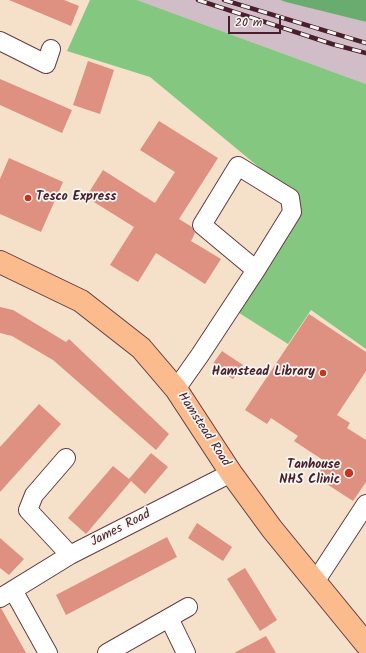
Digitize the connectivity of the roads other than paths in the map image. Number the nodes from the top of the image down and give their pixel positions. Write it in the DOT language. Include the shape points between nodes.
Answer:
graph roads {
  1 [pos="0,41"];
  2 [pos="51,49"];
  3 [pos="0,262"];
  4 [pos="256,270"];
  5 [pos="176,389"];
  6 [pos="66,458"];
  7 [pos="231,473"];
  8 [pos="366,504"];
  9 [pos="70,555"];
  10 [pos="315,582"];
  11 [pos="7,594"];
  12 [pos="188,607"];
  13 [pos="168,618"];
  14 [pos="366,644"];
  15 [pos="48,653"];
  16 [pos="108,653"];
  17 [pos="186,653"];
  1 -- 2 [label="street" via="46,64"];
  3 -- 5 [label="main road, Hamstead Road" via="81,301 141,348"];
  4 -- 4 [label="street" via="202,225 238,166 290,198 292,212"];
  4 -- 5 [label="street"];
  5 -- 7 [label="main road, Hamstead Road"];
  6 -- 9 [label="street" via="34,495 28,510"];
  7 -- 9 [label="street, James Road"];
  7 -- 10 [label="main road, Hamstead Road"];
  8 -- 10 [label="street"];
  9 -- 11 [label="street, James Road"];
  10 -- 14 [label="main road, Hamstead Road"];
  11 -- 15 [label="street, James Road"];
  12 -- 13 [label="street"];
  13 -- 16 [label="street"];
  13 -- 17 [label="street"];
}
